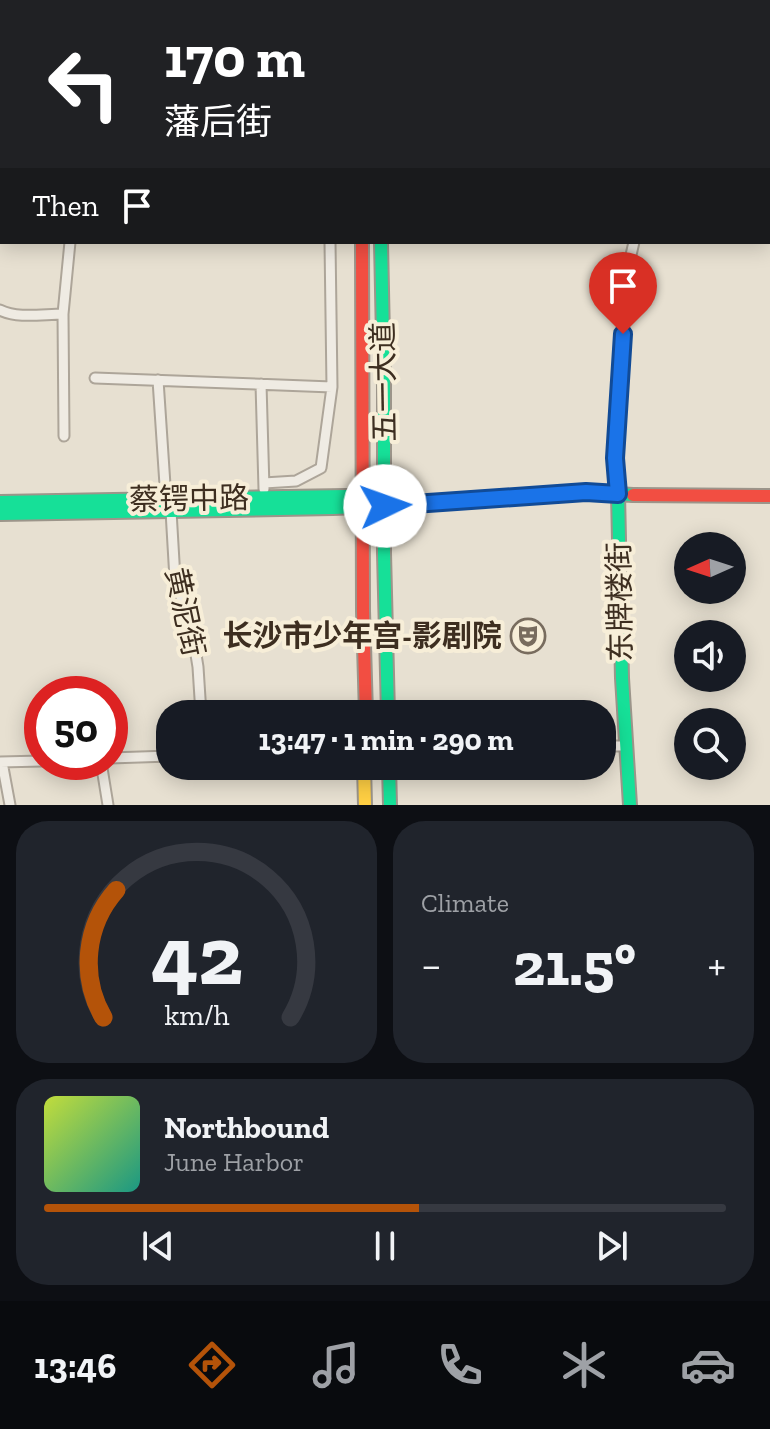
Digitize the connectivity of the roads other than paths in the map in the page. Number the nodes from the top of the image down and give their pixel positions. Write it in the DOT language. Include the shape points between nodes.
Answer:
graph roads {
  1 [pos="70,244"];
  2 [pos="330,244"];
  3 [pos="362,244"];
  4 [pos="381,244"];
  5 [pos="634,244"];
  6 [pos="0,310"];
  7 [pos="63,314"];
  8 [pos="95,378"];
  9 [pos="158,380"];
  10 [pos="261,384"];
  11 [pos="332,387"];
  12 [pos="64,436"];
  13 [pos="363,470"];
  14 [pos="264,483"];
  15 [pos="618,494"];
  16 [pos="770,496"];
  17 [pos="264,498"];
  18 [pos="0,502"];
  19 [pos="333,502"];
  20 [pos="371,504"];
  21 [pos="417,504"];
  22 [pos="168,505"];
  23 [pos="0,514"];
  24 [pos="362,530"];
  25 [pos="384,530"];
  26 [pos="200,700"];
  27 [pos="366,700"];
  28 [pos="388,700"];
  29 [pos="616,746"];
  30 [pos="625,746"];
  31 [pos="156,756"];
  32 [pos="128,757"];
  33 [pos="24,761"];
  34 [pos="1,762"];
  35 [pos="104,780"];
  36 [pos="364,780"];
  37 [pos="389,780"];
  38 [pos="10,805"];
  39 [pos="108,805"];
  40 [pos="365,805"];
  41 [pos="390,805"];
  42 [pos="630,805"];
  1 -- 7 [label="street"];
  2 -- 11 [label="street"];
  3 -- 13 [label="main road, 五一大道"];
  4 -- 20 [label="main road, 五一大道"];
  5 -- 15 [label="street" via="620,360"];
  6 -- 7 [label="street"];
  7 -- 12 [label="street"];
  8 -- 9 [label="street"];
  9 -- 10 [label="street"];
  9 -- 22 [label="street, 黄泥街"];
  10 -- 11 [label="street"];
  10 -- 14 [label="street"];
  11 -- 14 [label="street" via="321,468 296,481"];
  13 -- 19 [label="main road" via="353,490"];
  13 -- 20 [label="main road, 五一大道"];
  14 -- 17 [label="street"];
  15 -- 16 [label="main road, 蔡锷中路"];
  15 -- 21 [label="main road, 蔡锷中路"];
  15 -- 30 [label="main road, 东牌楼街"];
  17 -- 19 [label="main road, 蔡锷中路"];
  17 -- 22 [label="main road, 蔡锷中路"];
  18 -- 22 [label="main road, 蔡锷中路"];
  19 -- 20 [label="main road, 蔡锷中路"];
  19 -- 22 [label="main road, 蔡锷中路"];
  19 -- 24 [label="main road"];
  20 -- 21 [label="main road, 蔡锷中路"];
  20 -- 24 [label="main road, 五一大道"];
  20 -- 25 [label="main road, 五一大道"];
  21 -- 25 [label="main road" via="391,516"];
  22 -- 23 [label="main road, 蔡锷中路"];
  22 -- 26 [label="street, 黄泥街" via="175,579 192,630"];
  24 -- 27 [label="main road, 五一大道"];
  25 -- 28 [label="main road, 五一大道"];
  29 -- 30 [label="street"];
  30 -- 42 [label="main road, 东牌楼街"];
  31 -- 32 [label="street"];
  33 -- 34 [label="street"];
  34 -- 38 [label="street"];
  35 -- 39 [label="street"];
  36 -- 40 [label="main road"];
  37 -- 41 [label="main road"];
}
